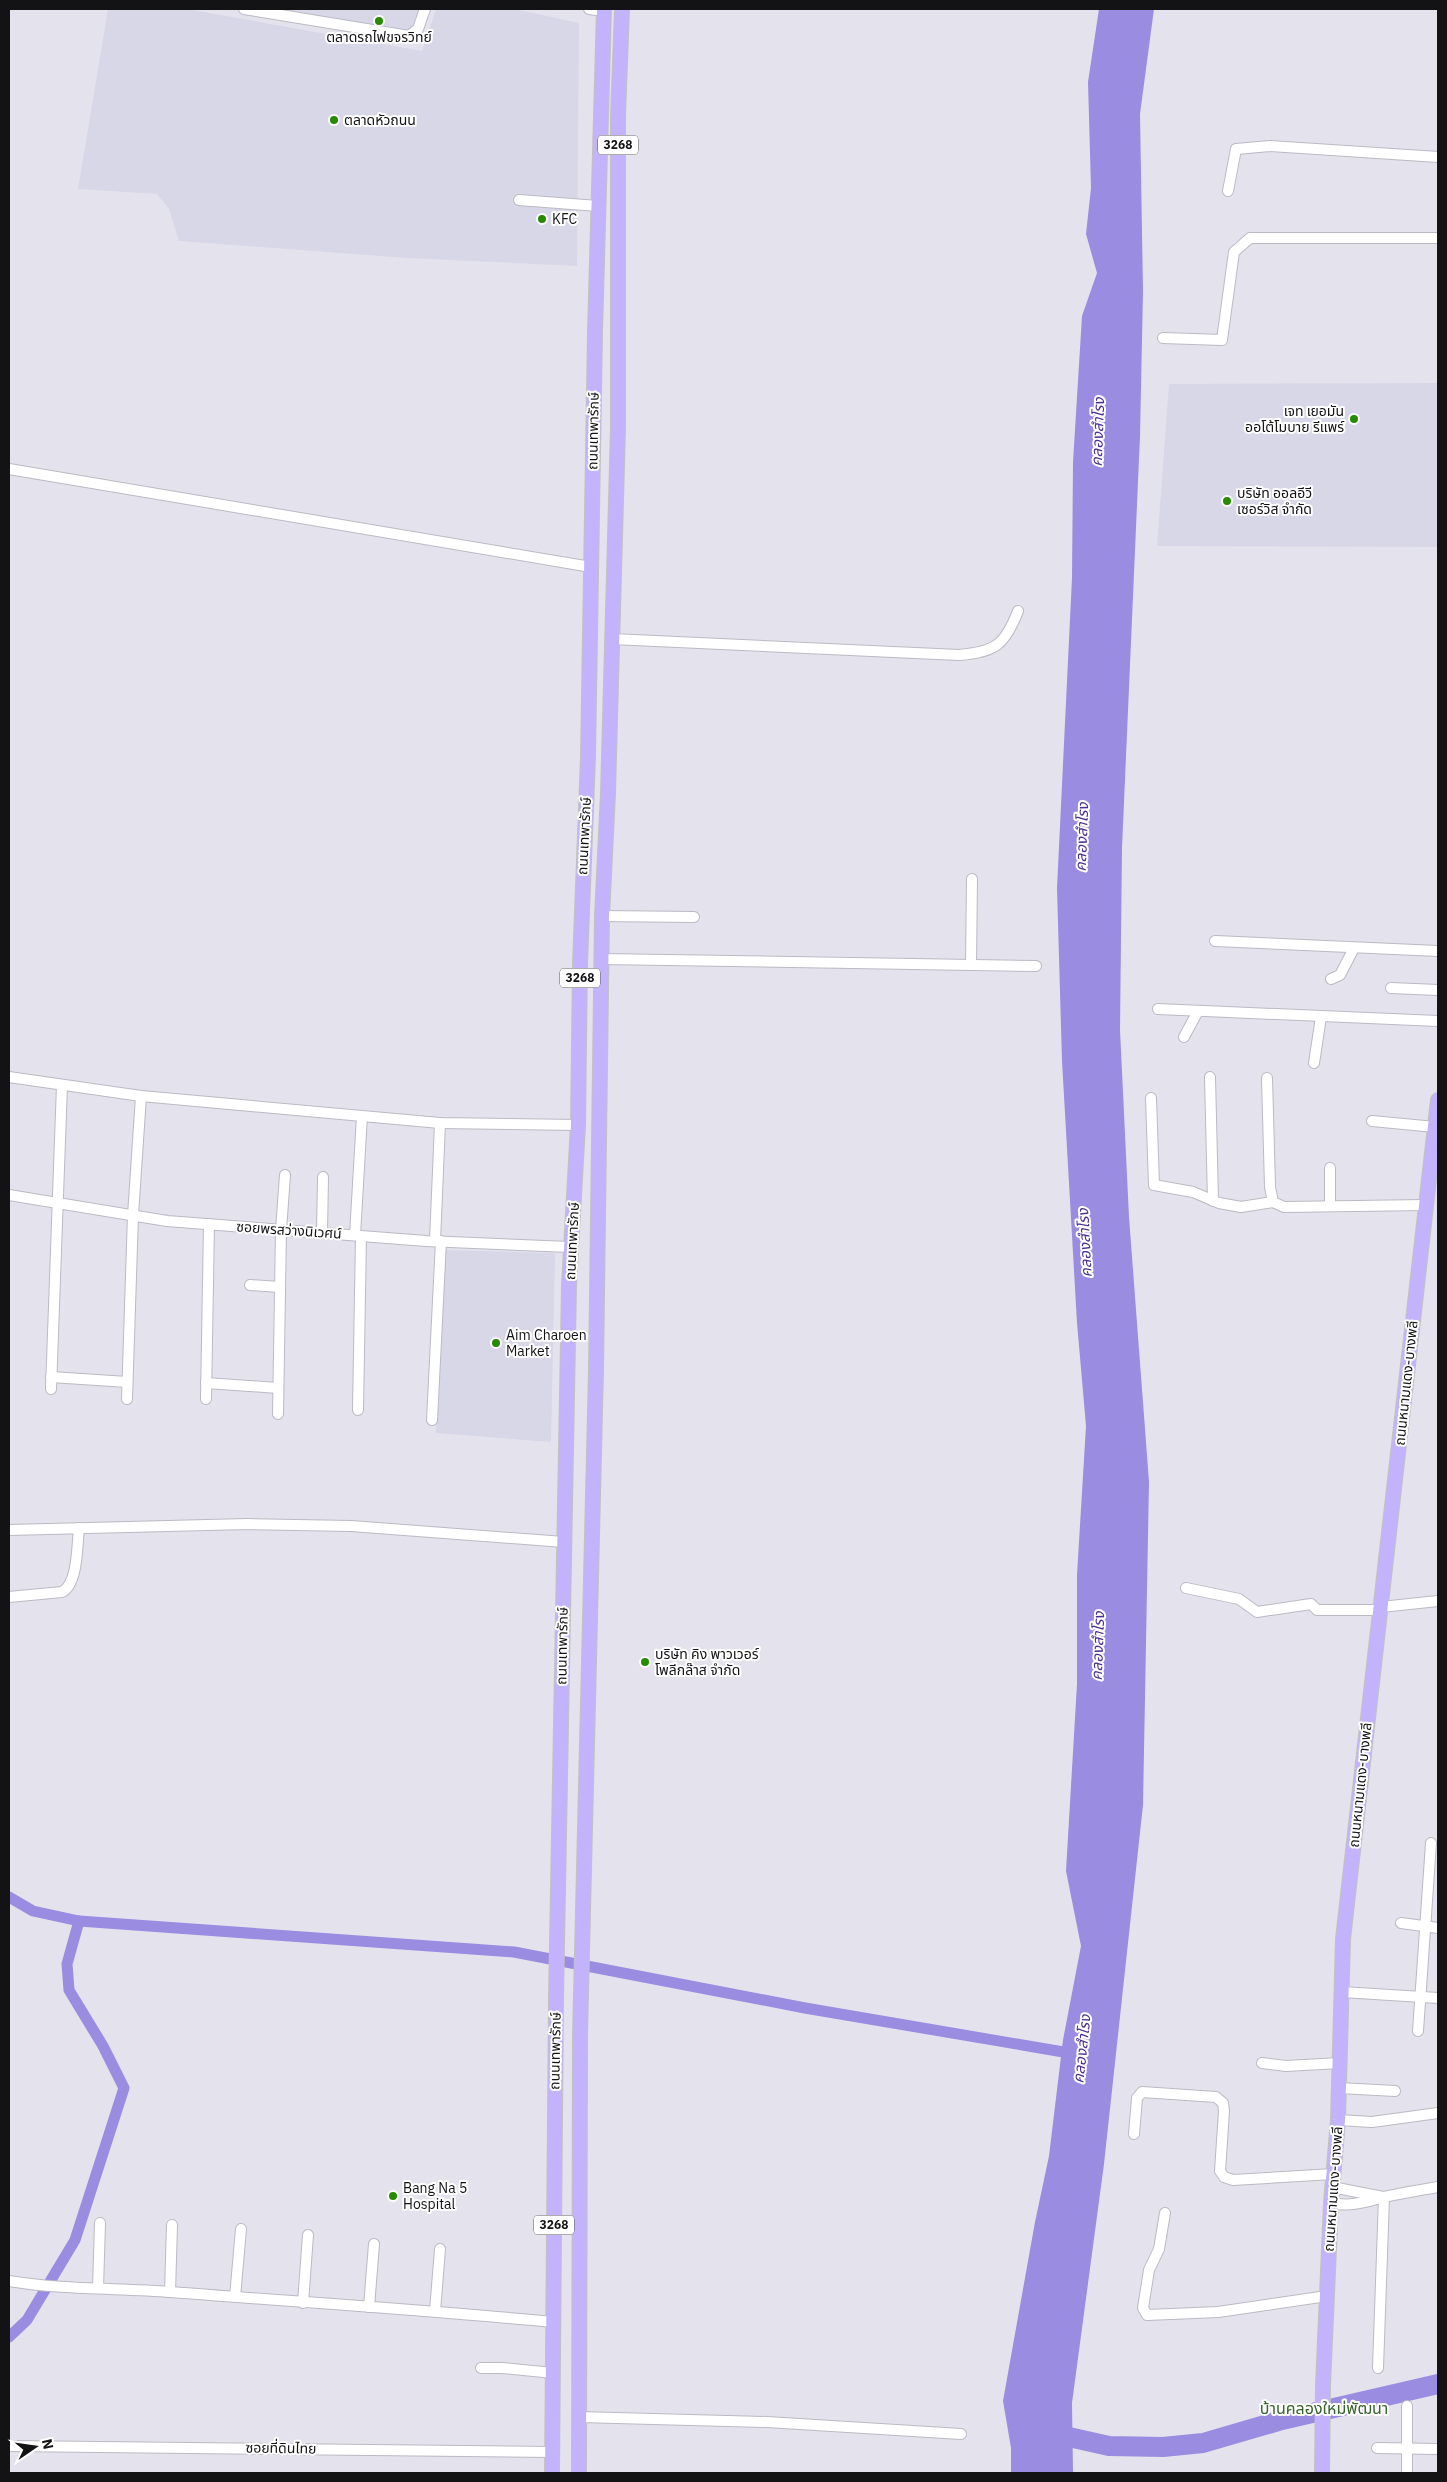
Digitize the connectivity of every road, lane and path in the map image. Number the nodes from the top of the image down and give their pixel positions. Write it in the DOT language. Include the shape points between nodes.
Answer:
graph roads {
  1 [pos="244,9"];
  2 [pos="424,9"];
  3 [pos="589,9"];
  4 [pos="622,9"];
  5 [pos="604,10"];
  6 [pos="1438,157"];
  7 [pos="1228,191"];
  8 [pos="519,200"];
  9 [pos="598,206"];
  10 [pos="1438,238"];
  11 [pos="594,332"];
  12 [pos="618,332"];
  13 [pos="1163,338"];
  14 [pos="9,469"];
  15 [pos="591,567"];
  16 [pos="1018,611"];
  17 [pos="612,639"];
  18 [pos="972,879"];
  19 [pos="602,916"];
  20 [pos="694,917"];
  21 [pos="1215,942"];
  22 [pos="1354,948"];
  23 [pos="1438,951"];
  24 [pos="601,959"];
  25 [pos="971,965"];
  26 [pos="1036,966"];
  27 [pos="1330,979"];
  28 [pos="1391,988"];
  29 [pos="1438,990"];
  30 [pos="1158,1009"];
  31 [pos="1198,1010"];
  32 [pos="1321,1017"];
  33 [pos="1438,1021"];
  34 [pos="1184,1037"];
  35 [pos="1314,1063"];
  36 [pos="9,1077"];
  37 [pos="1210,1077"];
  38 [pos="1267,1078"];
  39 [pos="62,1085"];
  40 [pos="141,1096"];
  41 [pos="1151,1098"];
  42 [pos="1438,1100"];
  43 [pos="362,1116"];
  44 [pos="1372,1121"];
  45 [pos="440,1123"];
  46 [pos="578,1125"];
  47 [pos="1435,1127"];
  48 [pos="1330,1168"];
  49 [pos="285,1175"];
  50 [pos="323,1177"];
  51 [pos="1434,1179"];
  52 [pos="9,1195"];
  53 [pos="1213,1200"];
  54 [pos="1273,1202"];
  55 [pos="59,1203"];
  56 [pos="1430,1203"];
  57 [pos="1330,1206"];
  58 [pos="133,1215"];
  59 [pos="209,1224"];
  60 [pos="281,1230"];
  61 [pos="322,1233"];
  62 [pos="358,1236"];
  63 [pos="438,1241"];
  64 [pos="570,1247"];
  65 [pos="250,1285"];
  66 [pos="280,1287"];
  67 [pos="51,1377"];
  68 [pos="127,1382"];
  69 [pos="206,1383"];
  70 [pos="278,1388"];
  71 [pos="51,1389"];
  72 [pos="127,1399"];
  73 [pos="206,1399"];
  74 [pos="358,1410"];
  75 [pos="278,1414"];
  76 [pos="432,1420"];
  77 [pos="78,1528"];
  78 [pos="9,1530"];
  79 [pos="564,1542"];
  80 [pos="1186,1588"];
  81 [pos="9,1597"];
  82 [pos="1438,1601"];
  83 [pos="1380,1608"];
  84 [pos="1430,1843"];
  85 [pos="1434,1861"];
  86 [pos="1401,1923"];
  87 [pos="1425,1927"];
  88 [pos="1438,1928"];
  89 [pos="1342,1992"];
  90 [pos="1421,1997"];
  91 [pos="1438,1998"];
  92 [pos="1418,2030"];
  93 [pos="1262,2062"];
  94 [pos="1340,2063"];
  95 [pos="1339,2088"];
  96 [pos="1395,2091"];
  97 [pos="1438,2113"];
  98 [pos="1338,2120"];
  99 [pos="1134,2134"];
  100 [pos="1333,2181"];
  101 [pos="1438,2187"];
  102 [pos="1384,2197"];
  103 [pos="1331,2203"];
  104 [pos="1165,2213"];
  105 [pos="100,2223"];
  106 [pos="172,2225"];
  107 [pos="241,2229"];
  108 [pos="308,2235"];
  109 [pos="374,2244"];
  110 [pos="440,2249"];
  111 [pos="9,2281"];
  112 [pos="98,2288"];
  113 [pos="170,2292"];
  114 [pos="1327,2296"];
  115 [pos="235,2297"];
  116 [pos="303,2303"];
  117 [pos="369,2307"];
  118 [pos="435,2311"];
  119 [pos="553,2322"];
  120 [pos="481,2368"];
  121 [pos="1378,2368"];
  122 [pos="553,2373"];
  123 [pos="1407,2406"];
  124 [pos="579,2417"];
  125 [pos="961,2434"];
  126 [pos="9,2446"];
  127 [pos="1377,2448"];
  128 [pos="1407,2448"];
  129 [pos="1438,2449"];
  130 [pos="552,2452"];
  131 [pos="552,2473"];
  132 [pos="578,2473"];
  133 [pos="1322,2473"];
  134 [pos="1407,2473"];
  1 -- 2 [label="street" via="409,36 418,29"];
  3 -- 5 [label="street"];
  4 -- 12 [label="main road, ถนนเทพารักษ์ / 3268" via="618,116"];
  5 -- 9 [label="main road, ถนนเทพารักษ์ / 3268"];
  6 -- 7 [label="street" via="1249,146 1236,149"];
  8 -- 9 [label="street"];
  9 -- 11 [label="main road, ถนนเทพารักษ์ / 3268"];
  10 -- 13 [label="street" via="1250,238 1234,252 1222,340"];
  11 -- 12 [label="main road"];
  11 -- 15 [label="main road, ถนนเทพารักษ์ / 3268"];
  12 -- 17 [label="main road, ถนนเทพารักษ์ / 3268"];
  14 -- 15 [label="street"];
  15 -- 46 [label="main road, ถนนเทพารักษ์ / 3268"];
  16 -- 17 [label="street" via="1006,639 984,651 959,655"];
  17 -- 19 [label="main road, ถนนเทพารักษ์ / 3268"];
  18 -- 25 [label="street"];
  19 -- 20 [label="street"];
  19 -- 24 [label="main road, ถนนเทพารักษ์ / 3268"];
  21 -- 22 [label="street"];
  22 -- 23 [label="street"];
  22 -- 27 [label="street" via="1340,975"];
  24 -- 25 [label="street"];
  24 -- 124 [label="main road, ถนนเทพารักษ์ / 3268" via="596,1370 582,1978"];
  25 -- 26 [label="street"];
  28 -- 29 [label="street"];
  30 -- 31 [label="street"];
  31 -- 32 [label="street"];
  31 -- 34 [label="street"];
  32 -- 33 [label="street"];
  32 -- 35 [label="street"];
  36 -- 39 [label="street"];
  37 -- 53 [label="street"];
  38 -- 54 [label="street"];
  39 -- 40 [label="street"];
  39 -- 55 [label="street"];
  40 -- 43 [label="street"];
  40 -- 58 [label="street"];
  41 -- 53 [label="street" via="1154,1185 1193,1192"];
  42 -- 47 [label="main road, ถนนหนามแดง-บางพลี"];
  43 -- 45 [label="street"];
  43 -- 62 [label="street"];
  44 -- 47 [label="street"];
  45 -- 46 [label="street"];
  45 -- 63 [label="street"];
  46 -- 64 [label="main road, ถนนเทพารักษ์ / 3268"];
  47 -- 51 [label="main road, ถนนหนามแดง-บางพลี"];
  48 -- 57 [label="street"];
  49 -- 60 [label="street"];
  50 -- 61 [label="street"];
  51 -- 56 [label="main road, ถนนหนามแดง-บางพลี"];
  52 -- 55 [label="street, ซอยพรสว่างนิเวศน์"];
  53 -- 54 [label="street" via="1242,1207"];
  54 -- 57 [label="street" via="1284,1207"];
  55 -- 58 [label="street, ซอยพรสว่างนิเวศน์"];
  55 -- 67 [label="street"];
  56 -- 57 [label="street"];
  56 -- 83 [label="main road, ถนนหนามแดง-บางพลี"];
  58 -- 59 [label="street, ซอยพรสว่างนิเวศน์"];
  58 -- 68 [label="street"];
  59 -- 60 [label="street, ซอยพรสว่างนิเวศน์"];
  59 -- 69 [label="street"];
  60 -- 61 [label="street, ซอยพรสว่างนิเวศน์"];
  60 -- 66 [label="street"];
  61 -- 62 [label="street, ซอยพรสว่างนิเวศน์"];
  62 -- 63 [label="street, ซอยพรสว่างนิเวศน์"];
  62 -- 74 [label="street"];
  63 -- 64 [label="street, ซอยพรสว่างนิเวศน์"];
  63 -- 76 [label="street"];
  64 -- 79 [label="main road, ถนนเทพารักษ์ / 3268"];
  65 -- 66 [label="street"];
  66 -- 70 [label="street"];
  67 -- 68 [label="street"];
  67 -- 71 [label="street"];
  68 -- 72 [label="street"];
  69 -- 70 [label="street"];
  69 -- 73 [label="street"];
  70 -- 75 [label="street"];
  77 -- 78 [label="street"];
  77 -- 79 [label="street" via="247,1524 351,1526"];
  77 -- 81 [label="street" via="76,1559 68,1589"];
  79 -- 119 [label="main road, ถนนเทพารักษ์ / 3268"];
  80 -- 83 [label="street" via="1239,1599 1256,1612 1311,1604 1317,1610"];
  82 -- 83 [label="street"];
  83 -- 89 [label="main road, ถนนหนามแดง-บางพลี" via="1343,1939"];
  84 -- 85 [label="street"];
  85 -- 87 [label="street"];
  86 -- 87 [label="street"];
  87 -- 88 [label="street"];
  87 -- 90 [label="street"];
  89 -- 90 [label="street"];
  89 -- 94 [label="main road, ถนนหนามแดง-บางพลี"];
  90 -- 91 [label="street"];
  90 -- 92 [label="street"];
  93 -- 94 [label="street" via="1286,2066"];
  94 -- 95 [label="main road, ถนนหนามแดง-บางพลี"];
  95 -- 96 [label="street"];
  95 -- 98 [label="main road, ถนนหนามแดง-บางพลี"];
  97 -- 98 [label="street" via="1372,2122"];
  98 -- 100 [label="main road, ถนนหนามแดง-บางพลี"];
  99 -- 100 [label="street" via="1137,2098 1142,2092 1216,2096 1223,2103 1224,2112 1220,2171 1224,2178"];
  100 -- 102 [label="street"];
  100 -- 103 [label="main road, ถนนหนามแดง-บางพลี"];
  101 -- 102 [label="street"];
  102 -- 103 [label="street" via="1361,2205"];
  102 -- 121 [label="street"];
  103 -- 114 [label="main road, ถนนหนามแดง-บางพลี"];
  104 -- 114 [label="street" via="1159,2249 1148,2270 1143,2308 1147,2315 1218,2312"];
  105 -- 112 [label="street"];
  106 -- 113 [label="street"];
  107 -- 115 [label="street"];
  108 -- 116 [label="street"];
  109 -- 117 [label="street"];
  110 -- 118 [label="street"];
  111 -- 112 [label="street" via="37,2286"];
  112 -- 113 [label="street"];
  113 -- 115 [label="street"];
  114 -- 133 [label="main road, ถนนหนามแดง-บางพลี"];
  115 -- 116 [label="street"];
  116 -- 117 [label="street"];
  117 -- 118 [label="street"];
  118 -- 119 [label="street"];
  119 -- 122 [label="main road, ถนนเทพารักษ์ / 3268"];
  120 -- 122 [label="street"];
  122 -- 130 [label="main road, ถนนเทพารักษ์ / 3268"];
  123 -- 128 [label="street"];
  124 -- 125 [label="street" via="767,2422"];
  124 -- 132 [label="main road, ถนนเทพารักษ์ / 3268"];
  126 -- 130 [label="street, ซอยที่ดินไทย"];
  127 -- 128 [label="street"];
  128 -- 129 [label="street"];
  128 -- 134 [label="street"];
  130 -- 131 [label="main road, ถนนเทพารักษ์ / 3268"];
}
